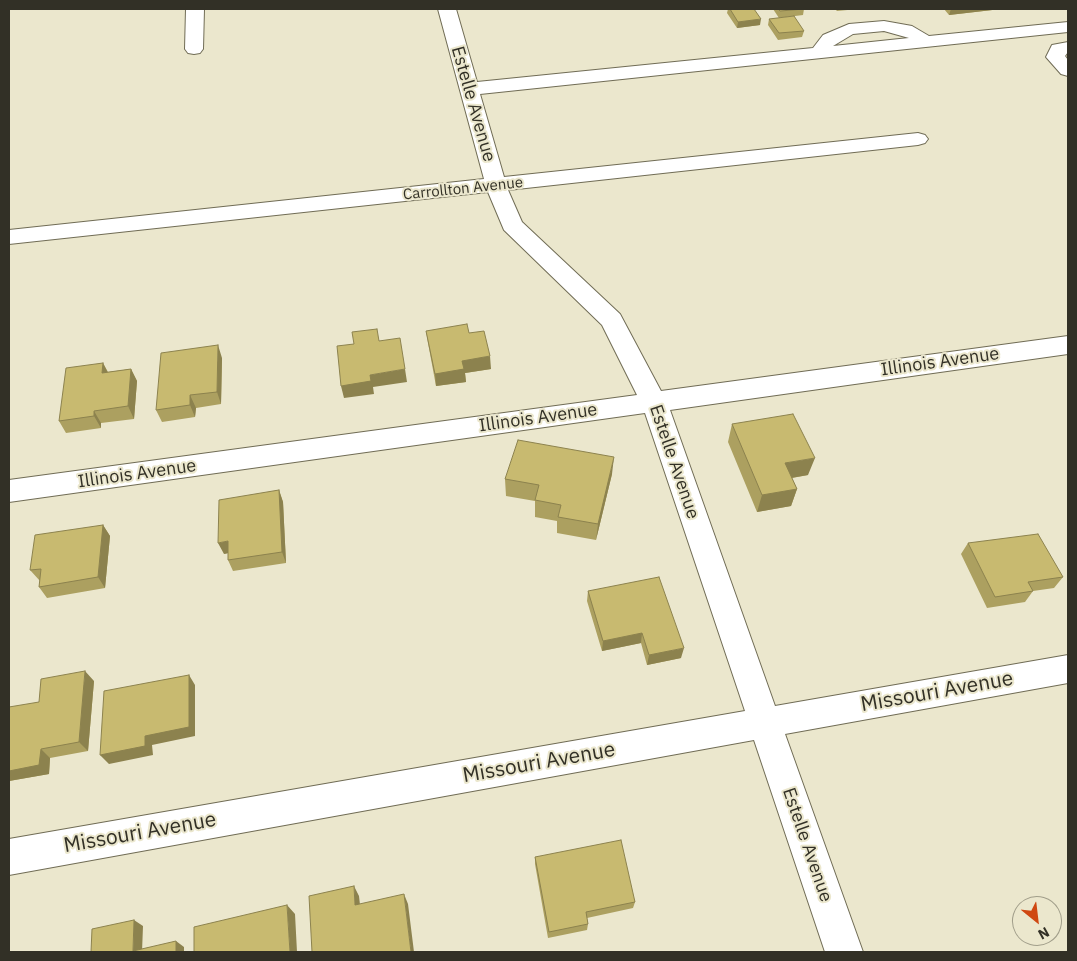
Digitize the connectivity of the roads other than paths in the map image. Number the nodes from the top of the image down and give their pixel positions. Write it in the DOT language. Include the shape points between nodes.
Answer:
graph roads {
  1 [pos="195,9"];
  2 [pos="447,9"];
  3 [pos="1068,27"];
  4 [pos="1068,47"];
  5 [pos="194,49"];
  6 [pos="1068,70"];
  7 [pos="469,89"];
  8 [pos="918,139"];
  9 [pos="496,186"];
  10 [pos="9,237"];
  11 [pos="1068,345"];
  12 [pos="654,402"];
  13 [pos="9,491"];
  14 [pos="1068,669"];
  15 [pos="764,723"];
  16 [pos="9,856"];
  17 [pos="844,952"];
  1 -- 5 [label="street"];
  2 -- 7 [label="street, Estelle Avenue"];
  3 -- 7 [label="street"];
  4 -- 6 [label="street" via="1058,49 1054,57"];
  7 -- 9 [label="street, Estelle Avenue"];
  8 -- 9 [label="street, Carrollton Avenue"];
  9 -- 10 [label="street, Carrollton Avenue"];
  9 -- 12 [label="street, Estelle Avenue" via="512,225 611,320"];
  11 -- 12 [label="street, Illinois Avenue"];
  12 -- 13 [label="street, Illinois Avenue"];
  12 -- 15 [label="street, Estelle Avenue"];
  14 -- 15 [label="street, Missouri Avenue"];
  15 -- 16 [label="street, Missouri Avenue"];
  15 -- 17 [label="street, Estelle Avenue"];
}
